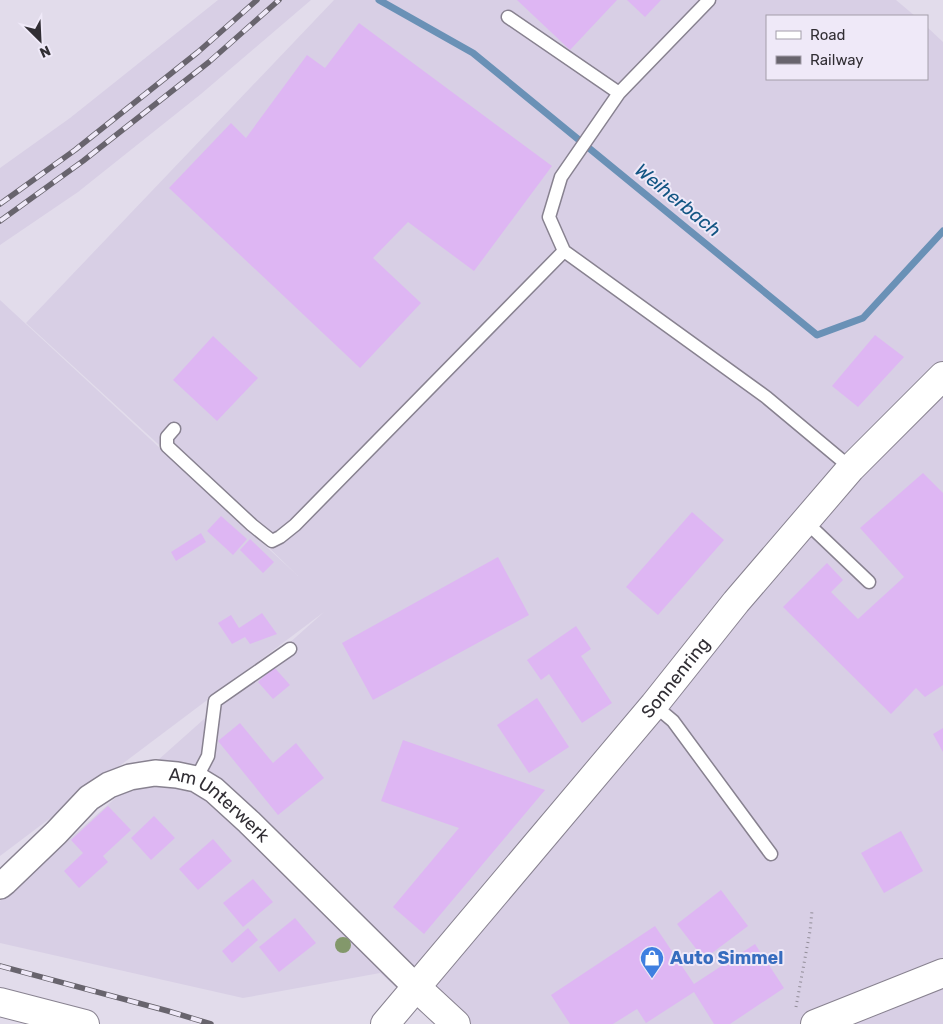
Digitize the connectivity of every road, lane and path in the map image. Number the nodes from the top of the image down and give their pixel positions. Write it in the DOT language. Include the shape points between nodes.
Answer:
graph roads {
  1 [pos="709,0"];
  2 [pos="508,17"];
  3 [pos="619,93"];
  4 [pos="564,251"];
  5 [pos="943,376"];
  6 [pos="174,429"];
  7 [pos="851,468"];
  8 [pos="805,521"];
  9 [pos="869,582"];
  10 [pos="290,649"];
  11 [pos="654,705"];
  12 [pos="196,779"];
  13 [pos="771,854"];
  14 [pos="0,886"];
  15 [pos="812,911"];
  16 [pos="943,973"];
  17 [pos="416,987"];
  18 [pos="0,1002"];
  19 [pos="805,1019"];
  20 [pos="86,1024"];
  21 [pos="385,1024"];
  22 [pos="456,1024"];
  1 -- 3 [label="lane"];
  2 -- 3 [label="lane"];
  3 -- 4 [label="lane" via="561,177 549,217"];
  4 -- 6 [label="lane" via="295,525 272,541 168,446 167,437"];
  4 -- 7 [label="lane" via="766,397"];
  5 -- 7 [label="street, Sonnenring"];
  7 -- 8 [label="street, Sonnenring"];
  8 -- 9 [label="lane"];
  8 -- 11 [label="street, Sonnenring"];
  10 -- 12 [label="lane" via="215,701 208,756"];
  11 -- 13 [label="lane" via="673,721"];
  11 -- 17 [label="street, Sonnenring"];
  12 -- 14 [label="street, Am Unterwerk" via="155,773 109,785 90,798"];
  12 -- 17 [label="street, Am Unterwerk" via="214,790 249,822"];
  15 -- 19 [label="path"];
  16 -- 19 [label="street"];
  17 -- 21 [label="street, Sonnenring"];
  17 -- 22 [label="street"];
  18 -- 20 [label="street"];
}
